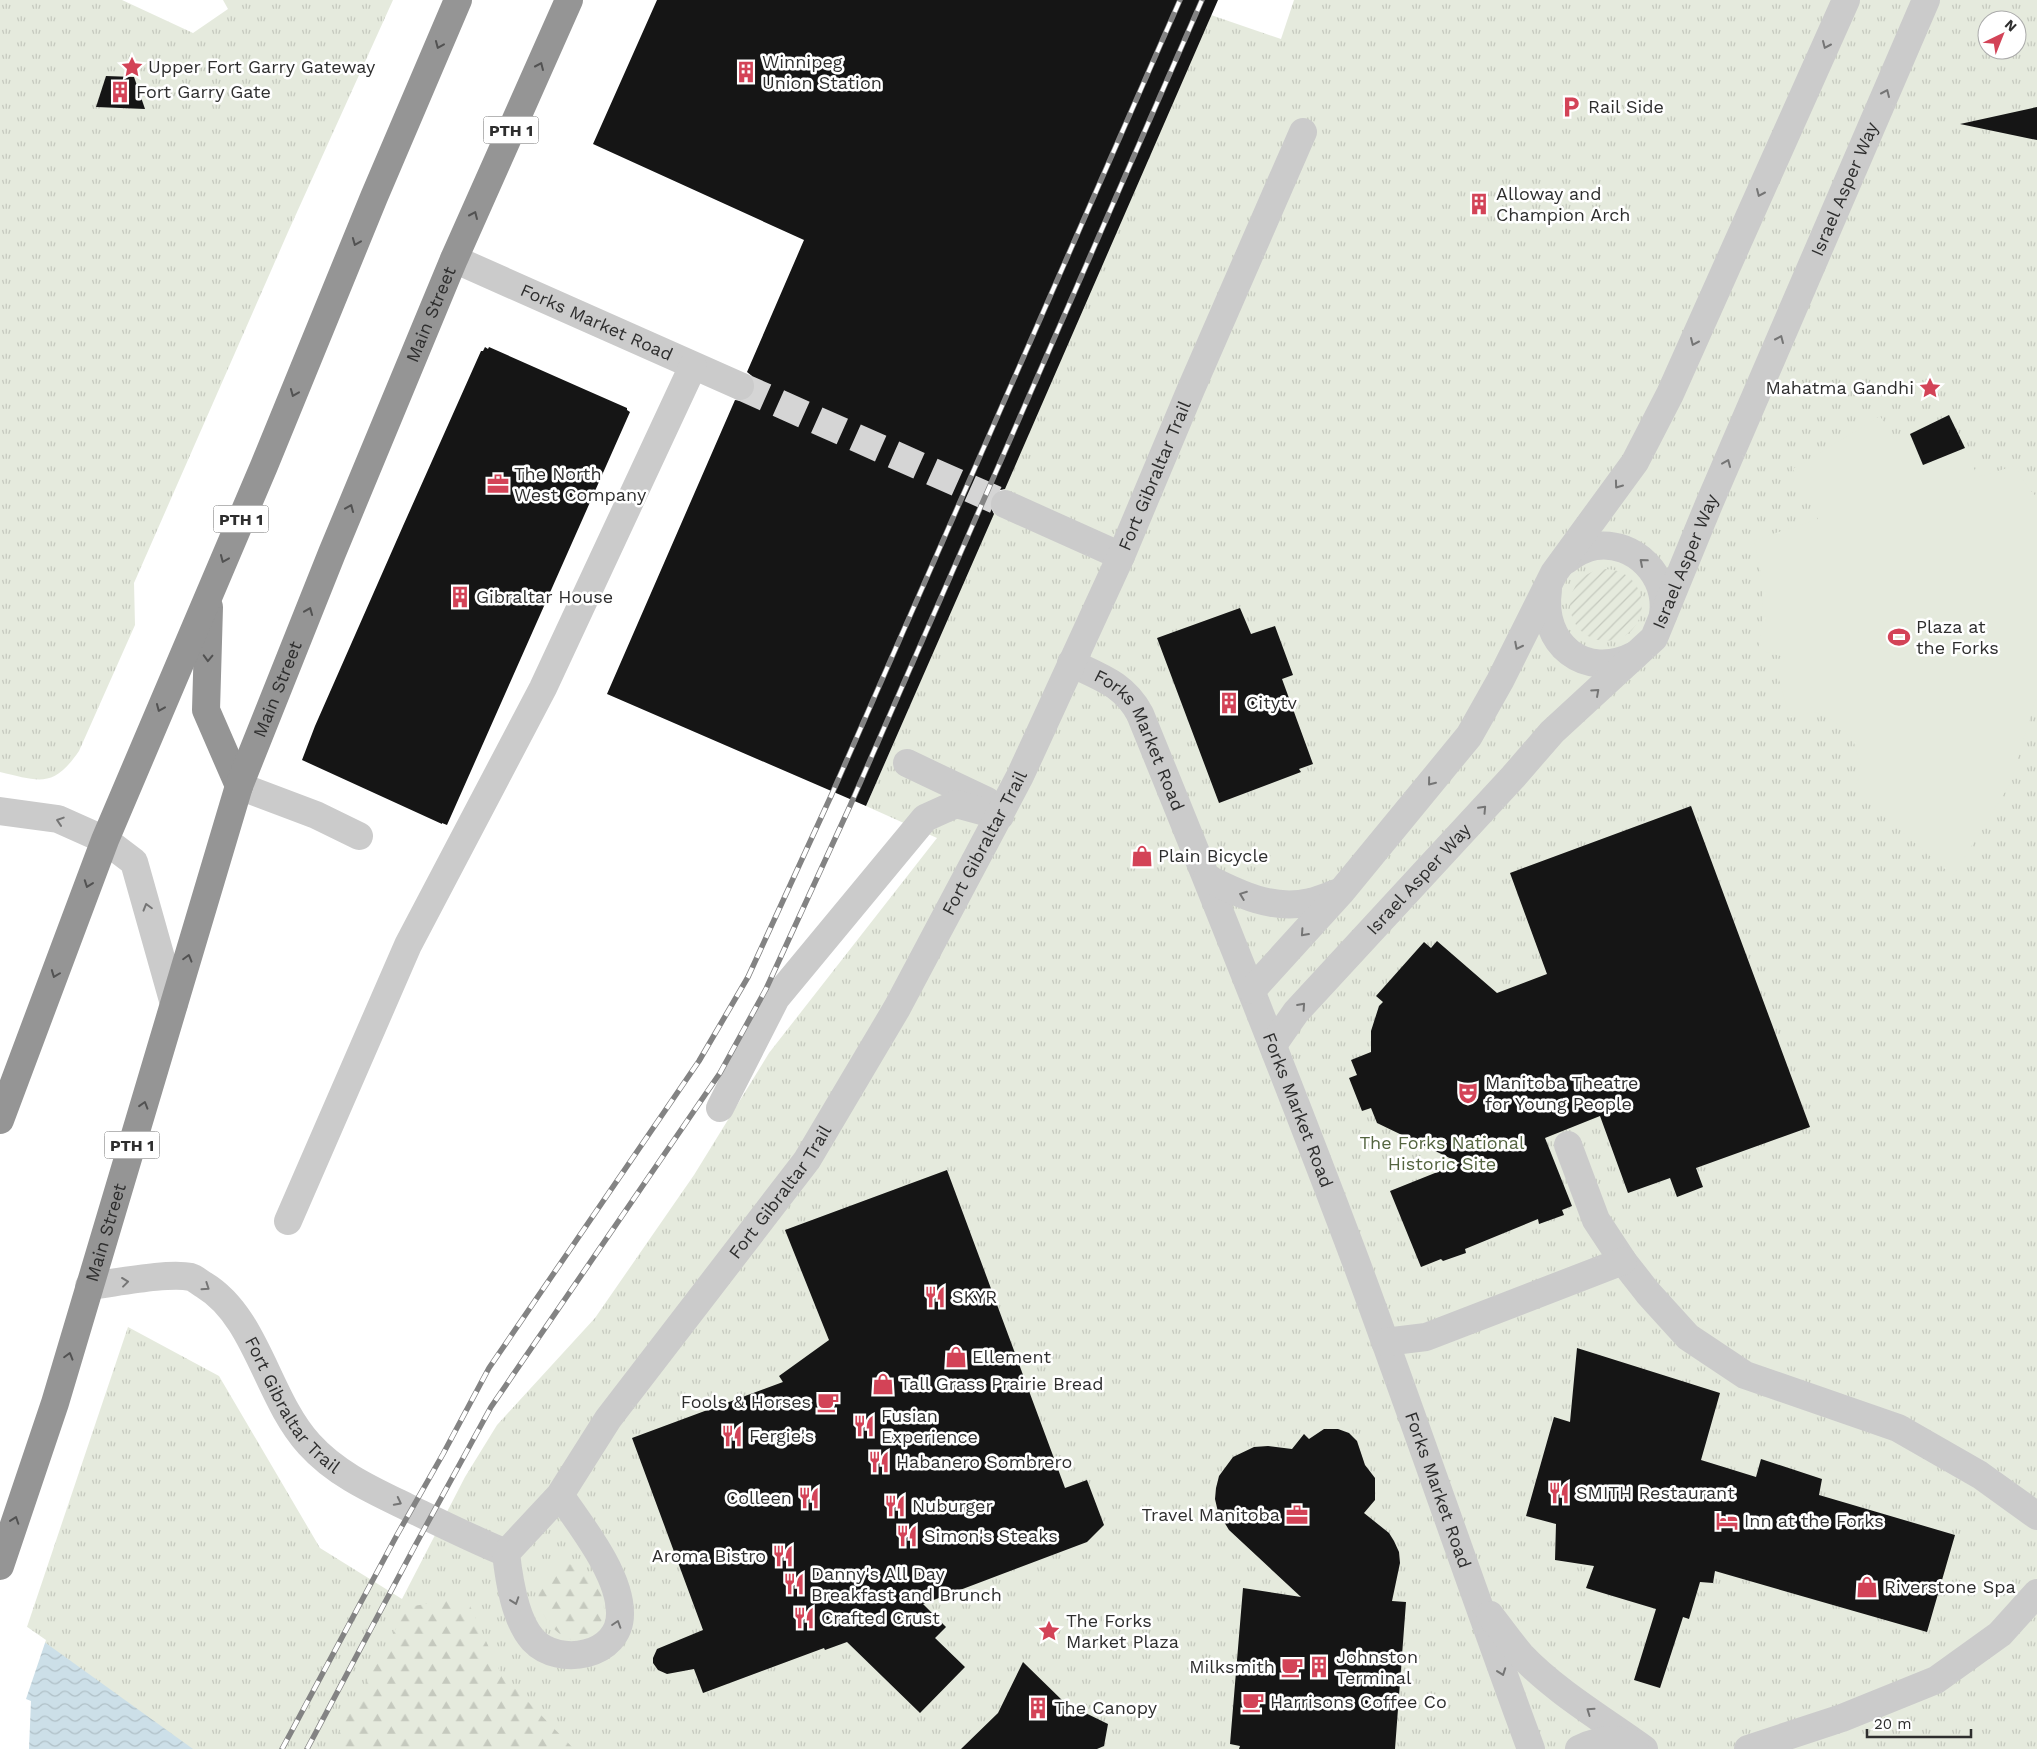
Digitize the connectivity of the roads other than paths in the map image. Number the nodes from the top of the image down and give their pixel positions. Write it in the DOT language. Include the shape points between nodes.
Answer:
graph roads {
  1 [pos="458,0"];
  2 [pos="569,0"];
  3 [pos="1846,0"];
  4 [pos="1926,0"];
  5 [pos="1303,132"];
  6 [pos="454,259"];
  7 [pos="693,366"];
  8 [pos="740,386"];
  9 [pos="1005,504"];
  10 [pos="1121,556"];
  11 [pos="1563,562"];
  12 [pos="1548,586"];
  13 [pos="210,592"];
  14 [pos="1662,621"];
  15 [pos="1640,652"];
  16 [pos="1071,663"];
  17 [pos="907,763"];
  18 [pos="239,786"];
  19 [pos="0,811"];
  20 [pos="1002,813"];
  21 [pos="359,836"];
  22 [pos="105,840"];
  23 [pos="1207,878"];
  24 [pos="1341,892"];
  25 [pos="1252,990"];
  26 [pos="174,1004"];
  27 [pos="1273,1045"];
  28 [pos="720,1108"];
  29 [pos="0,1120"];
  30 [pos="1568,1145"];
  31 [pos="288,1221"];
  32 [pos="1623,1261"];
  33 [pos="89,1286"];
  34 [pos="1385,1342"];
  35 [pos="560,1495"];
  36 [pos="2037,1516"];
  37 [pos="506,1553"];
  38 [pos="0,1566"];
  39 [pos="1473,1593"];
  40 [pos="2037,1593"];
  41 [pos="1531,1749"];
  42 [pos="1579,1749"];
  43 [pos="1644,1749"];
  44 [pos="1748,1749"];
  1 -- 13 [label="highway, PTH 1, one-way"];
  6 -- 2 [label="highway, Main Street / PTH 1, one-way"];
  3 -- 11 [label="street, one-way" via="1670,394 1635,462"];
  14 -- 4 [label="street, Israel Asper Way, one-way" via="1709,504"];
  5 -- 10 [label="street, Fort Gibraltar Trail"];
  6 -- 7 [label="street, Forks Market Road"];
  18 -- 6 [label="highway, Main Street / PTH 1, one-way"];
  7 -- 8 [label="street, Forks Market Road"];
  7 -- 31 [label="street" via="543,688 408,945"];
  9 -- 10 [label="street"];
  10 -- 16 [label="street, Fort Gibraltar Trail"];
  11 -- 12 [label="street"];
  14 -- 11 [label="street, one-way" via="1664,599 1657,577 1645,562 1628,550 1596,546 1579,551"];
  12 -- 15 [label="street" via="1545,606 1553,634 1573,655 1608,664"];
  12 -- 24 [label="street, one-way" via="1469,736"];
  13 -- 18 [label="highway, one-way" via="206,710"];
  13 -- 22 [label="highway, PTH 1, one-way"];
  14 -- 15 [label="street, Israel Asper Way" via="1654,638"];
  27 -- 15 [label="street, Israel Asper Way, one-way" via="1296,1012 1552,732"];
  16 -- 20 [label="street, Fort Gibraltar Trail"];
  16 -- 23 [label="street, Forks Market Road" via="1120,688 1134,702"];
  17 -- 20 [label="street"];
  18 -- 21 [label="street" via="316,815"];
  26 -- 18 [label="highway, Main Street / PTH 1, one-way"];
  22 -- 19 [label="street, one-way" via="58,819"];
  20 -- 28 [label="street" via="956,804 925,818 776,998"];
  20 -- 35 [label="street, Fort Gibraltar Trail" via="897,1008 807,1160 608,1419"];
  26 -- 22 [label="street, one-way" via="134,862"];
  22 -- 29 [label="highway, PTH 1, one-way"];
  24 -- 23 [label="street, one-way" via="1310,902 1276,904 1259,901"];
  23 -- 25 [label="street, Forks Market Road"];
  24 -- 25 [label="street, one-way"];
  25 -- 27 [label="street, Forks Market Road"];
  33 -- 26 [label="highway, Main Street / PTH 1, one-way"];
  27 -- 34 [label="street, Forks Market Road"];
  30 -- 32 [label="street" via="1596,1220"];
  32 -- 34 [label="street" via="1426,1337"];
  32 -- 36 [label="street" via="1688,1336 1745,1375 1898,1428 1980,1475"];
  33 -- 37 [label="street, Fort Gibraltar Trail, one-way" via="177,1277 192,1278 210,1288 227,1303 240,1322 289,1417 309,1444 331,1464 354,1481 460,1534"];
  38 -- 33 [label="highway, Main Street / PTH 1, one-way" via="55,1403"];
  34 -- 39 [label="street, Forks Market Road"];
  35 -- 37 [label="street, Fort Gibraltar Trail"];
  37 -- 35 [label="street, one-way" via="513,1596 532,1639 542,1648 554,1654 584,1654 596,1651 612,1637 619,1621 618,1597 606,1565"];
  39 -- 41 [label="street, Forks Market Road, one-way"];
  43 -- 39 [label="street, Forks Market Road, one-way" via="1566,1694 1521,1655"];
  40 -- 44 [label="street" via="2000,1634 1936,1680 1842,1718"];
  42 -- 43 [label="street" via="1612,1739 1630,1742"];
}
